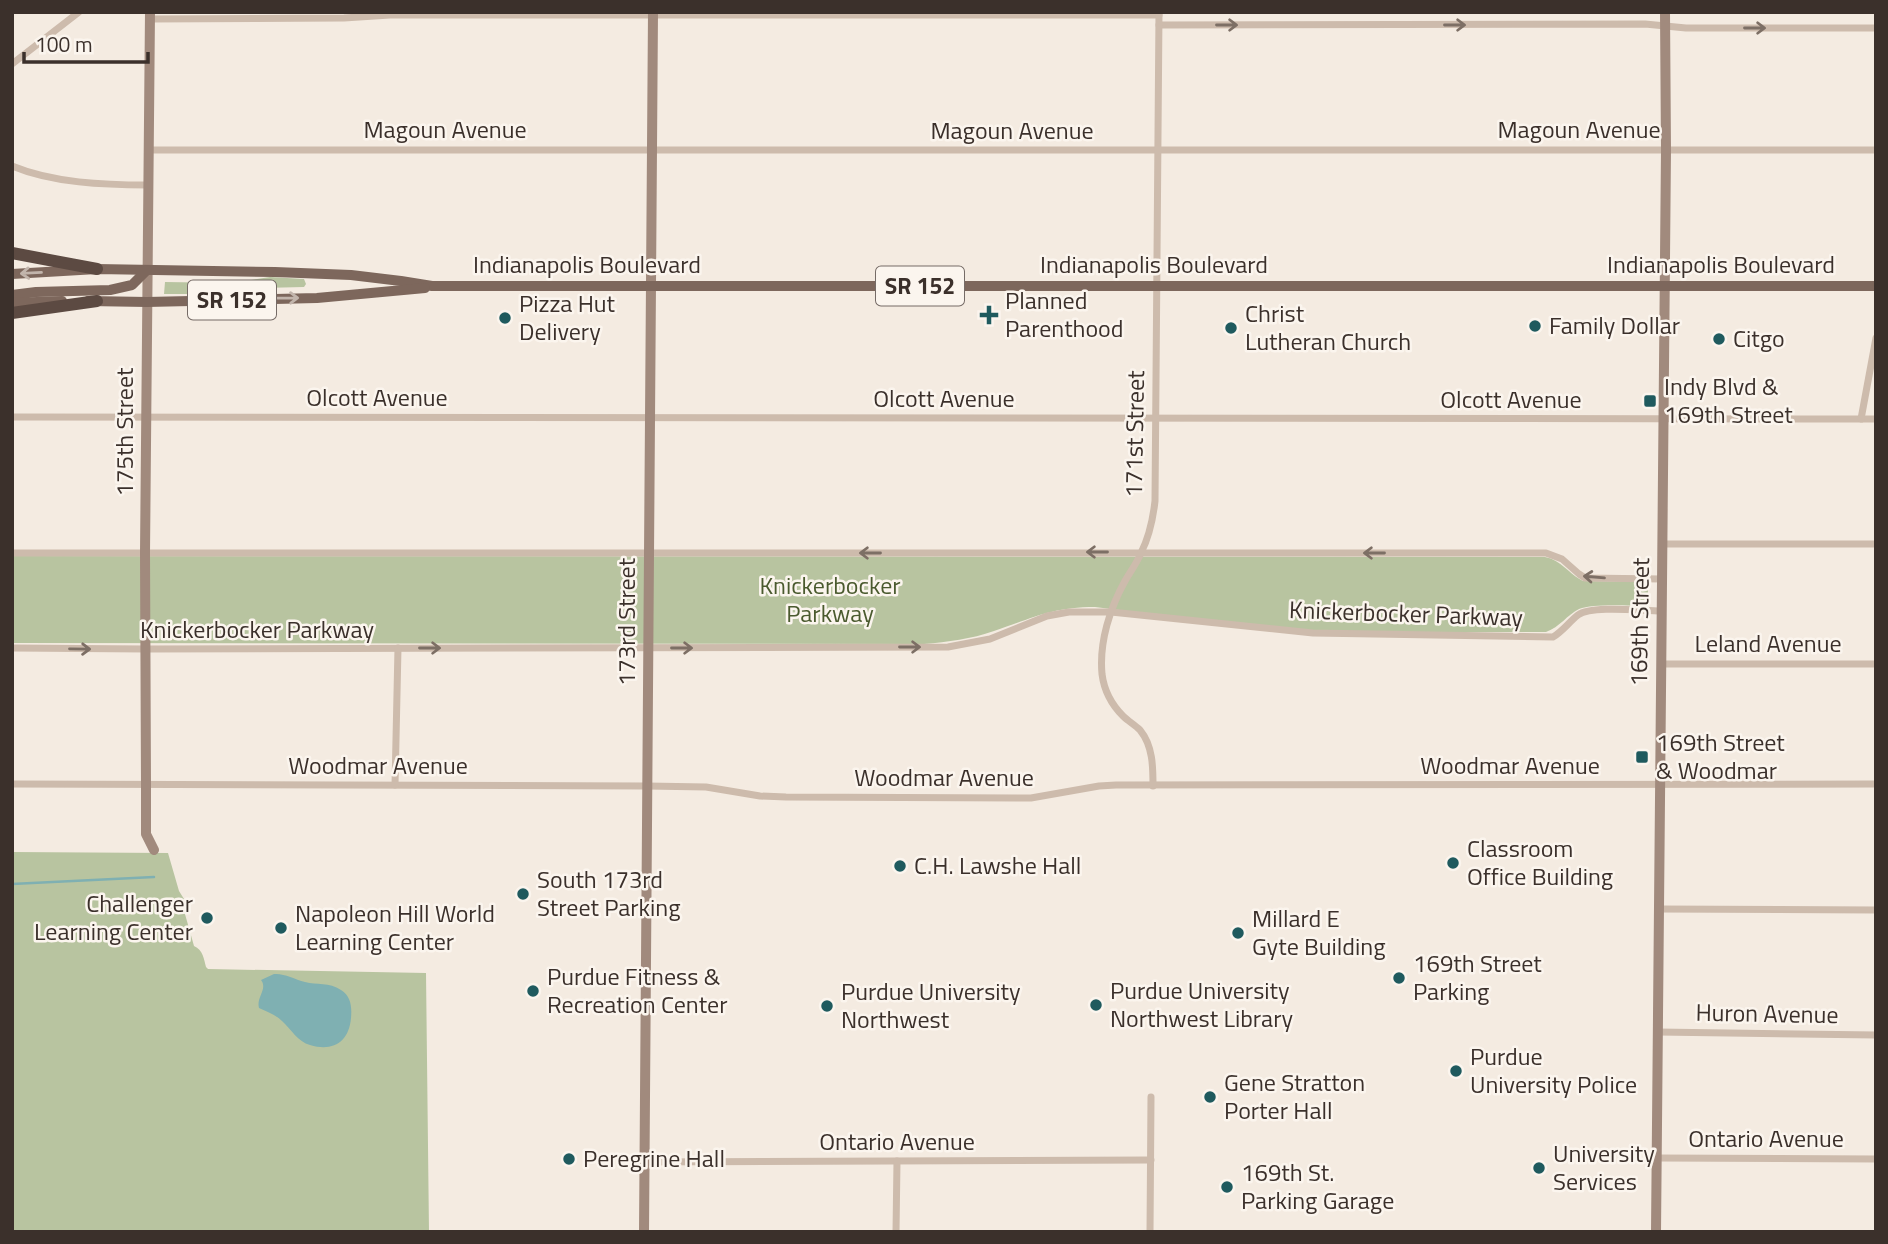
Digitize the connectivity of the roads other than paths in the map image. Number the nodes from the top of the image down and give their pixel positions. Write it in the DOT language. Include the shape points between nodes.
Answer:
graph roads {
  1 [pos="79,12"];
  2 [pos="284,12"];
  3 [pos="1665,12"];
  4 [pos="653,13"];
  5 [pos="1159,13"];
  6 [pos="150,16"];
  7 [pos="276,18"];
  8 [pos="1159,25"];
  9 [pos="1665,26"];
  10 [pos="1876,28"];
  11 [pos="12,64"];
  12 [pos="653,149"];
  13 [pos="149,150"];
  14 [pos="1158,150"];
  15 [pos="1665,150"];
  16 [pos="1876,150"];
  17 [pos="12,166"];
  18 [pos="148,184"];
  19 [pos="12,253"];
  20 [pos="96,269"];
  21 [pos="148,270"];
  22 [pos="12,274"];
  23 [pos="317,274"];
  24 [pos="362,276"];
  25 [pos="1664,285"];
  26 [pos="432,286"];
  27 [pos="652,286"];
  28 [pos="1876,286"];
  29 [pos="1156,287"];
  30 [pos="363,294"];
  31 [pos="12,295"];
  32 [pos="317,298"];
  33 [pos="97,301"];
  34 [pos="147,302"];
  35 [pos="12,303"];
  36 [pos="12,313"];
  37 [pos="1876,338"];
  38 [pos="12,417"];
  39 [pos="146,417"];
  40 [pos="650,418"];
  41 [pos="1155,418"];
  42 [pos="1663,418"];
  43 [pos="1861,419"];
  44 [pos="1876,419"];
  45 [pos="1662,544"];
  46 [pos="1876,544"];
  47 [pos="1142,552"];
  48 [pos="12,553"];
  49 [pos="145,553"];
  50 [pos="649,553"];
  51 [pos="1661,579"];
  52 [pos="1661,611"];
  53 [pos="1111,612"];
  54 [pos="12,648"];
  55 [pos="398,648"];
  56 [pos="648,648"];
  57 [pos="146,649"];
  58 [pos="1661,664"];
  59 [pos="1876,664"];
  60 [pos="12,784"];
  61 [pos="1659,784"];
  62 [pos="1876,784"];
  63 [pos="146,785"];
  64 [pos="394,785"];
  65 [pos="648,786"];
  66 [pos="1153,786"];
  67 [pos="154,850"];
  68 [pos="1658,909"];
  69 [pos="1876,909"];
  70 [pos="1658,1032"];
  71 [pos="1876,1035"];
  72 [pos="1151,1097"];
  73 [pos="1657,1158"];
  74 [pos="1876,1159"];
  75 [pos="1151,1160"];
  76 [pos="897,1161"];
  77 [pos="645,1162"];
  78 [pos="644,1232"];
  79 [pos="896,1232"];
  80 [pos="1150,1232"];
  81 [pos="1656,1232"];
  1 -- 11 [label="street"];
  2 -- 7 [label="street"];
  3 -- 9 [label="street, 169th Street"];
  4 -- 5 [label="street"];
  4 -- 7 [label="street"];
  4 -- 12 [label="street, 173rd Street"];
  5 -- 8 [label="street, 171st Street"];
  6 -- 7 [label="street"];
  6 -- 13 [label="street, 175th Street"];
  8 -- 9 [label="street, one-way"];
  8 -- 14 [label="street, 171st Street"];
  9 -- 10 [label="street, one-way"];
  9 -- 15 [label="street, 169th Street"];
  12 -- 13 [label="street, Magoun Avenue"];
  12 -- 14 [label="street, Magoun Avenue"];
  12 -- 27 [label="street, 173rd Street"];
  13 -- 18 [label="street, 175th Street"];
  14 -- 15 [label="street, Magoun Avenue"];
  14 -- 29 [label="street, 171st Street"];
  15 -- 16 [label="street, Magoun Avenue"];
  15 -- 25 [label="street, 169th Street"];
  17 -- 18 [label="street" via="107,185"];
  18 -- 21 [label="street, 175th Street"];
  19 -- 20 [label="highway"];
  20 -- 21 [label="main road, Indianapolis Boulevard / SR 152"];
  20 -- 22 [label="main road, Indianapolis Boulevard / SR 152, one-way"];
  21 -- 23 [label="main road, Indianapolis Boulevard / SR 152"];
  21 -- 31 [label="main road" via="132,285 110,290"];
  21 -- 34 [label="street, 175th Street"];
  23 -- 24 [label="main road, Indianapolis Boulevard / SR 152"];
  23 -- 32 [label="main road"];
  24 -- 26 [label="main road, Indianapolis Boulevard / SR 152"];
  24 -- 30 [label="main road"];
  25 -- 28 [label="main road, Indianapolis Boulevard / SR 152"];
  25 -- 29 [label="main road, Indianapolis Boulevard / SR 152"];
  25 -- 42 [label="street, 169th Street"];
  26 -- 27 [label="main road, Indianapolis Boulevard / SR 152"];
  26 -- 30 [label="main road, Indianapolis Boulevard / SR 152"];
  27 -- 29 [label="main road, Indianapolis Boulevard / SR 152"];
  27 -- 40 [label="street, 173rd Street"];
  29 -- 41 [label="street, 171st Street"];
  30 -- 32 [label="main road, Indianapolis Boulevard / SR 152"];
  34 -- 32 [label="main road, Indianapolis Boulevard / SR 152, one-way"];
  33 -- 34 [label="main road, Indianapolis Boulevard / SR 152"];
  33 -- 35 [label="main road, Indianapolis Boulevard / SR 152"];
  33 -- 36 [label="highway"];
  34 -- 39 [label="street, 175th Street"];
  37 -- 43 [label="street"];
  38 -- 39 [label="street, Olcott Avenue"];
  39 -- 40 [label="street, Olcott Avenue"];
  39 -- 49 [label="street, 175th Street"];
  40 -- 41 [label="street, Olcott Avenue"];
  40 -- 50 [label="street, 173rd Street"];
  41 -- 42 [label="street, Olcott Avenue"];
  41 -- 47 [label="street, 171st Street" via="1155,501"];
  42 -- 43 [label="street, Olcott Avenue"];
  42 -- 45 [label="street, 169th Street"];
  43 -- 44 [label="street, Olcott Avenue"];
  45 -- 46 [label="street"];
  45 -- 51 [label="street, 169th Street"];
  47 -- 50 [label="street, one-way"];
  51 -- 47 [label="street, one-way" via="1585,578 1562,559 1546,553"];
  47 -- 53 [label="street, 171st Street"];
  48 -- 49 [label="street"];
  49 -- 50 [label="street"];
  49 -- 57 [label="street, 175th Street"];
  50 -- 56 [label="street, 173rd Street"];
  51 -- 52 [label="street, 169th Street"];
  52 -- 53 [label="street, Knickerbocker Parkway" via="1593,610 1579,614 1553,637 1313,633"];
  52 -- 58 [label="street, 169th Street"];
  56 -- 53 [label="street, Knickerbocker Parkway, one-way" via="948,647 990,639 1069,611"];
  53 -- 66 [label="street, 171st Street" via="1102,675 1110,702 1140,730 1149,747"];
  54 -- 57 [label="street, Knickerbocker Parkway, one-way"];
  55 -- 56 [label="street, Knickerbocker Parkway, one-way"];
  55 -- 57 [label="street, Knickerbocker Parkway"];
  55 -- 64 [label="street"];
  56 -- 65 [label="street, 173rd Street"];
  57 -- 63 [label="street, 175th Street"];
  58 -- 59 [label="street, Leland Avenue"];
  58 -- 61 [label="street, 169th Street"];
  60 -- 63 [label="street, Woodmar Avenue"];
  61 -- 62 [label="street, Woodmar Avenue"];
  61 -- 66 [label="street, Woodmar Avenue"];
  61 -- 68 [label="street, 169th Street"];
  63 -- 64 [label="street, Woodmar Avenue"];
  63 -- 67 [label="street, 175th Street" via="146,834"];
  64 -- 65 [label="street, Woodmar Avenue"];
  65 -- 66 [label="street, Woodmar Avenue" via="706,787 786,797 1031,798 1100,786"];
  65 -- 77 [label="street, 173rd Street"];
  68 -- 69 [label="street"];
  68 -- 70 [label="street, 169th Street"];
  70 -- 71 [label="street, Huron Avenue"];
  70 -- 73 [label="street, 169th Street"];
  72 -- 75 [label="street"];
  73 -- 74 [label="street, Ontario Avenue"];
  73 -- 81 [label="street, 169th Street"];
  75 -- 76 [label="street, Ontario Avenue"];
  75 -- 80 [label="street"];
  76 -- 77 [label="street, Ontario Avenue"];
  76 -- 79 [label="street"];
  77 -- 78 [label="street, 173rd Street"];
}
